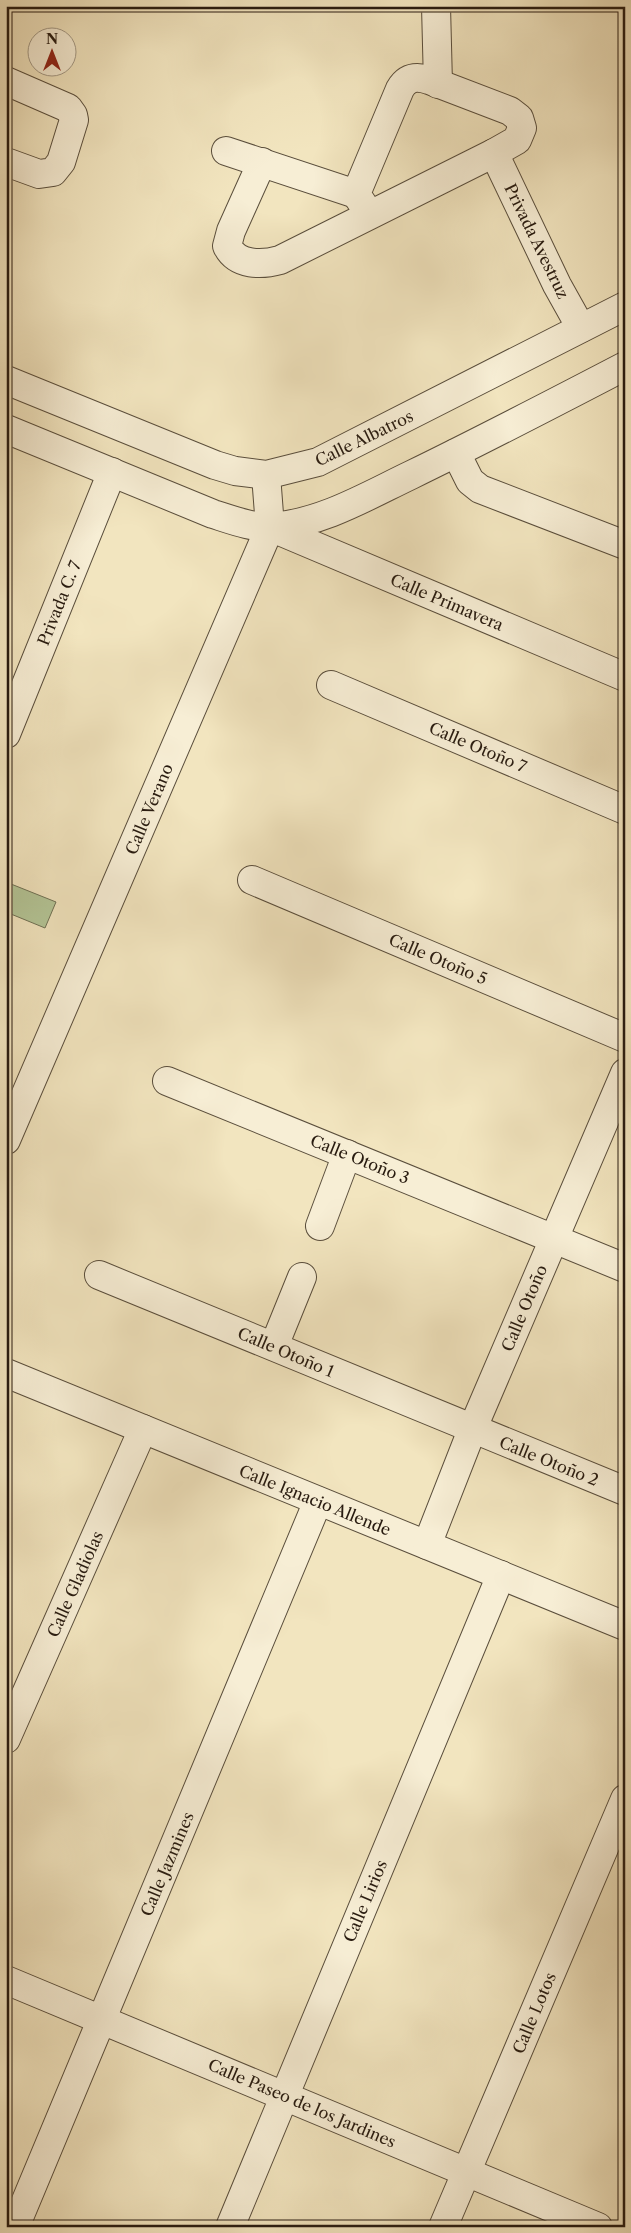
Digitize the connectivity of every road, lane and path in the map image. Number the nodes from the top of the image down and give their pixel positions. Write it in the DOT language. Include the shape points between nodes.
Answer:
graph roads {
  1 [pos="436,6"];
  2 [pos="6,81"];
  3 [pos="438,84"];
  4 [pos="226,151"];
  5 [pos="494,153"];
  6 [pos="6,162"];
  7 [pos="262,162"];
  8 [pos="363,204"];
  9 [pos="625,306"];
  10 [pos="581,328"];
  11 [pos="625,366"];
  12 [pos="6,380"];
  13 [pos="6,429"];
  14 [pos="456,453"];
  15 [pos="112,472"];
  16 [pos="266,475"];
  17 [pos="270,527"];
  18 [pos="625,545"];
  19 [pos="625,677"];
  20 [pos="331,685"];
  21 [pos="6,734"];
  22 [pos="625,810"];
  23 [pos="252,880"];
  24 [pos="625,1038"];
  25 [pos="625,1073"];
  26 [pos="167,1081"];
  27 [pos="6,1140"];
  28 [pos="347,1154"];
  29 [pos="320,1226"];
  30 [pos="552,1239"];
  31 [pos="625,1268"];
  32 [pos="99,1275"];
  33 [pos="302,1277"];
  34 [pos="274,1346"];
  35 [pos="6,1373"];
  36 [pos="143,1429"];
  37 [pos="472,1430"];
  38 [pos="625,1491"];
  39 [pos="318,1501"];
  40 [pos="427,1545"];
  41 [pos="501,1575"];
  42 [pos="625,1626"];
  43 [pos="6,1740"];
  44 [pos="625,1799"];
  45 [pos="6,1980"];
  46 [pos="102,2021"];
  47 [pos="284,2095"];
  48 [pos="466,2172"];
  49 [pos="15,2227"];
  50 [pos="230,2227"];
  51 [pos="443,2227"];
  52 [pos="598,2227"];
  1 -- 3 [label="street"];
  2 -- 6 [label="street" via="68,108 74,120 61,162 53,172 39,174"];
  3 -- 5 [label="street" via="510,111 519,118 522,128 517,140"];
  3 -- 8 [label="street" via="418,77 404,82"];
  4 -- 7 [label="street"];
  5 -- 8 [label="street"];
  5 -- 10 [label="street, Privada Avestruz"];
  7 -- 8 [label="street"];
  7 -- 8 [label="street" via="228,239 230,251 244,260 263,264 280,260"];
  9 -- 10 [label="street, Calle Albatros"];
  10 -- 16 [label="street, Calle Albatros" via="318,462"];
  11 -- 14 [label="street"];
  12 -- 16 [label="street, Calle Albatros" via="215,465"];
  13 -- 15 [label="street"];
  14 -- 17 [label="street" via="342,508 316,518"];
  14 -- 18 [label="street" via="470,481 480,489"];
  15 -- 17 [label="street" via="213,514"];
  15 -- 21 [label="street, Privada C. 7"];
  16 -- 17 [label="street, Calle Verano"];
  17 -- 19 [label="street, Calle Primavera"];
  17 -- 27 [label="street, Calle Verano"];
  20 -- 22 [label="street, Calle Otoño 7"];
  23 -- 24 [label="street, Calle Otoño 5"];
  25 -- 30 [label="street, Calle Otoño"];
  26 -- 28 [label="street, Calle Otoño 3"];
  28 -- 29 [label="street"];
  28 -- 30 [label="street, Calle Otoño 3"];
  30 -- 31 [label="street, Calle Otoño 3"];
  30 -- 37 [label="street, Calle Otoño"];
  32 -- 34 [label="street, Calle Otoño 1"];
  33 -- 34 [label="street"];
  34 -- 37 [label="street, Calle Otoño 1"];
  35 -- 36 [label="street, Calle Ignacio Allende"];
  36 -- 39 [label="street, Calle Ignacio Allende"];
  36 -- 43 [label="street, Calle Gladiolas"];
  37 -- 38 [label="street, Calle Otoño 2"];
  37 -- 40 [label="street, Calle Otoño"];
  39 -- 40 [label="street, Calle Ignacio Allende"];
  39 -- 46 [label="street, Calle Jazmines"];
  40 -- 41 [label="street, Calle Ignacio Allende"];
  41 -- 42 [label="street, Calle Ignacio Allende"];
  41 -- 47 [label="street, Calle Lirios"];
  44 -- 48 [label="street, Calle Lotos"];
  45 -- 46 [label="street, Calle Paseo de los Jardines"];
  46 -- 47 [label="street, Calle Paseo de los Jardines"];
  46 -- 49 [label="street, Calle Jazmines"];
  47 -- 48 [label="street, Calle Paseo de los Jardines"];
  47 -- 50 [label="street, Calle Lirios"];
  48 -- 51 [label="street, Calle Lotos"];
  48 -- 52 [label="street, Calle Paseo de los Jardines"];
}
